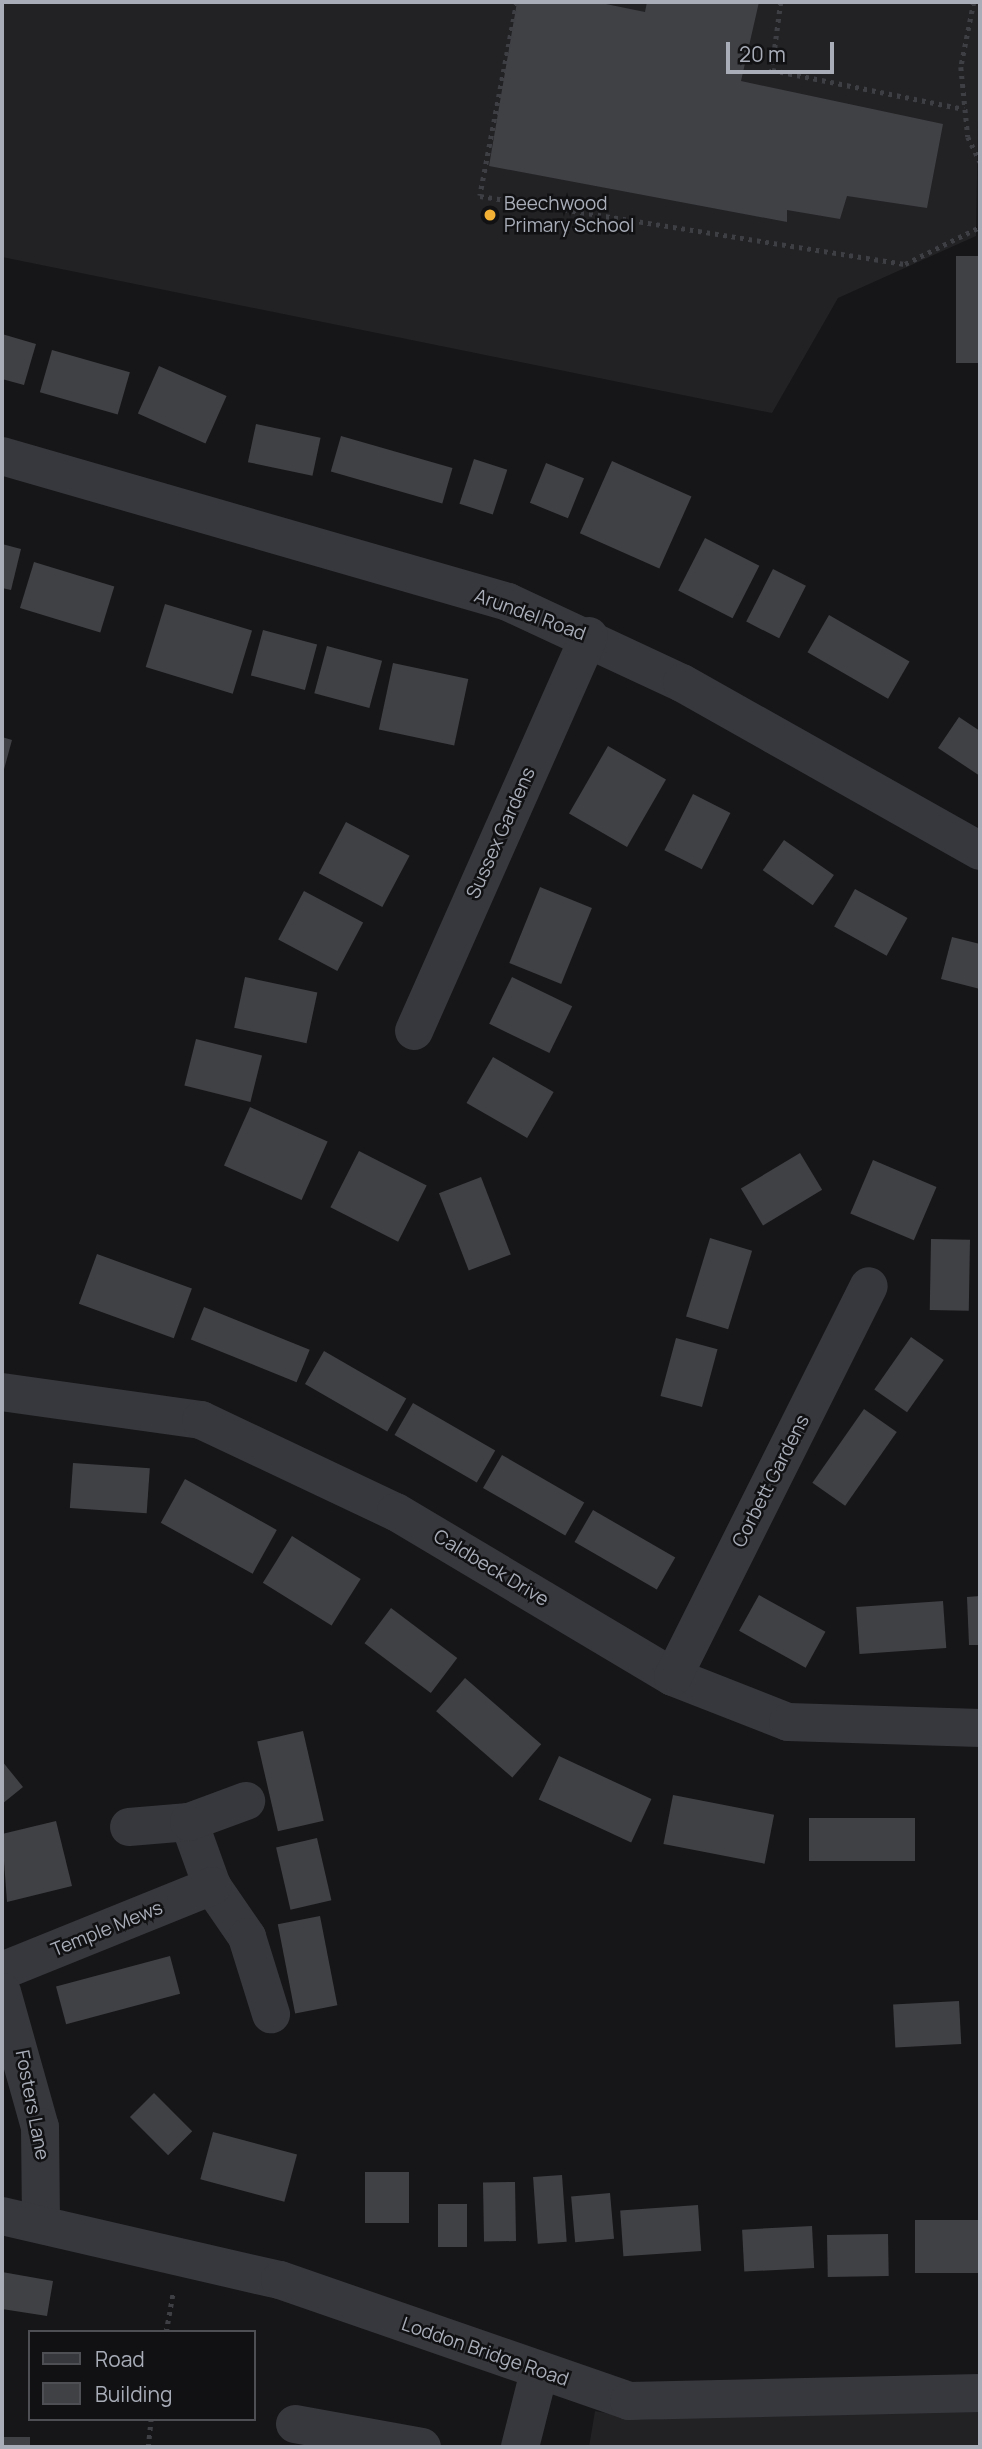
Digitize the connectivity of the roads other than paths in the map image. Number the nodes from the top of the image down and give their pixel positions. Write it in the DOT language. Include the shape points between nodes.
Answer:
graph roads {
  1 [pos="2,456"];
  2 [pos="589,636"];
  3 [pos="980,851"];
  4 [pos="414,1031"];
  5 [pos="869,1286"];
  6 [pos="2,1392"];
  7 [pos="673,1677"];
  8 [pos="980,1728"];
  9 [pos="246,1801"];
  10 [pos="189,1822"];
  11 [pos="129,1826"];
  12 [pos="212,1886"];
  13 [pos="2,1971"];
  14 [pos="2,1992"];
  15 [pos="271,2014"];
  16 [pos="2,2216"];
  17 [pos="41,2221"];
  18 [pos="539,2372"];
  19 [pos="980,2393"];
  20 [pos="295,2424"];
  21 [pos="422,2447"];
  22 [pos="520,2447"];
  1 -- 2 [label="street, Arundel Road" via="508,603"];
  2 -- 3 [label="street, Arundel Road"];
  2 -- 4 [label="street, Sussex Gardens"];
  5 -- 7 [label="street, Corbett Gardens"];
  6 -- 7 [label="street, Caldbeck Drive" via="201,1420 396,1511"];
  7 -- 8 [label="street, Caldbeck Drive" via="788,1722"];
  9 -- 10 [label="street"];
  10 -- 11 [label="street"];
  10 -- 12 [label="street"];
  12 -- 13 [label="street, Temple Mews"];
  12 -- 15 [label="street" via="247,1937"];
  14 -- 17 [label="street, Fosters Lane" via="40,2127"];
  16 -- 17 [label="street, Loddon Bridge Road"];
  17 -- 18 [label="street, Loddon Bridge Road" via="280,2280"];
  18 -- 19 [label="street, Loddon Bridge Road" via="628,2401"];
  18 -- 22 [label="street"];
  20 -- 21 [label="street"];
}
